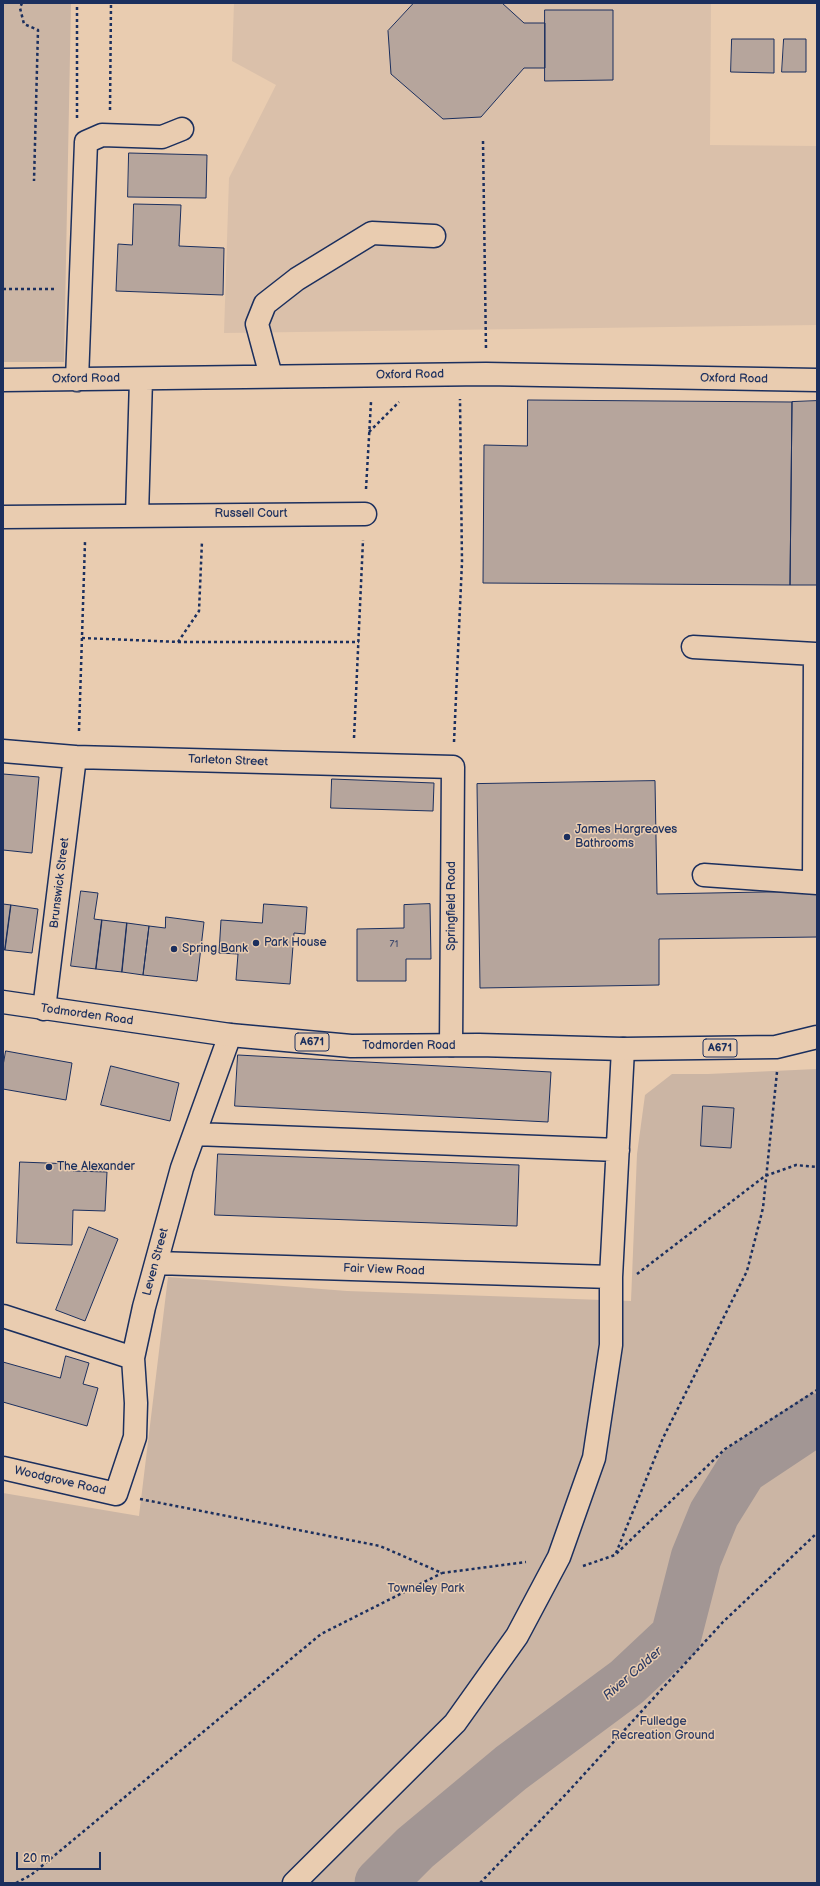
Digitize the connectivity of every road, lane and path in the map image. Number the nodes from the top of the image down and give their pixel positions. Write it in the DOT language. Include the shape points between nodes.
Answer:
graph roads {
  1 [pos="22,3"];
  2 [pos="78,3"];
  3 [pos="111,3"];
  4 [pos="182,129"];
  5 [pos="110,135"];
  6 [pos="483,141"];
  7 [pos="86,142"];
  8 [pos="34,181"];
  9 [pos="434,236"];
  10 [pos="3,289"];
  11 [pos="80,290"];
  12 [pos="486,374"];
  13 [pos="372,375"];
  14 [pos="426,375"];
  15 [pos="271,376"];
  16 [pos="141,379"];
  17 [pos="3,380"];
  18 [pos="77,380"];
  19 [pos="817,380"];
  20 [pos="460,391"];
  21 [pos="368,432"];
  22 [pos="365,514"];
  23 [pos="137,515"];
  24 [pos="204,515"];
  25 [pos="86,516"];
  26 [pos="3,517"];
  27 [pos="82,638"];
  28 [pos="178,642"];
  29 [pos="359,642"];
  30 [pos="693,647"];
  31 [pos="816,654"];
  32 [pos="3,751"];
  33 [pos="76,757"];
  34 [pos="353,764"];
  35 [pos="453,767"];
  36 [pos="704,875"];
  37 [pos="816,882"];
  38 [pos="3,1002"];
  39 [pos="44,1009"];
  40 [pos="230,1035"];
  41 [pos="817,1037"];
  42 [pos="451,1045"];
  43 [pos="776,1047"];
  44 [pos="622,1049"];
  45 [pos="195,1134"];
  46 [pos="618,1150"];
  47 [pos="817,1167"];
  48 [pos="765,1176"];
  49 [pos="156,1263"];
  50 [pos="611,1276"];
  51 [pos="3,1316"];
  52 [pos="133,1358"];
  53 [pos="817,1390"];
  54 [pos="3,1468"];
  55 [pos="116,1494"];
  56 [pos="817,1533"];
  57 [pos="559,1557"];
  58 [pos="442,1573"];
  59 [pos="16,1883"];
  60 [pos="294,1883"];
  61 [pos="480,1883"];
  1 -- 8 [label="path" via="20,8 24,24 38,30"];
  2 -- 7 [label="path" via="77,138"];
  3 -- 5 [label="path"];
  4 -- 5 [label="main road" via="162,137"];
  5 -- 7 [label="main road"];
  6 -- 12 [label="path"];
  7 -- 11 [label="main road"];
  9 -- 15 [label="main road" via="372,233 297,279 265,304 257,324"];
  10 -- 11 [label="path"];
  11 -- 18 [label="main road"];
  12 -- 14 [label="main road, Oxford Road"];
  12 -- 19 [label="main road, Oxford Road"];
  13 -- 14 [label="main road, Oxford Road"];
  13 -- 15 [label="main road, Oxford Road"];
  13 -- 21 [label="path"];
  14 -- 21 [label="path"];
  15 -- 16 [label="main road, Oxford Road"];
  16 -- 18 [label="main road, Oxford Road"];
  16 -- 23 [label="main road"];
  17 -- 18 [label="main road, Oxford Road"];
  20 -- 35 [label="path" via="462,562"];
  21 -- 22 [label="path"];
  22 -- 24 [label="main road, Russell Court"];
  22 -- 29 [label="path"];
  23 -- 24 [label="main road, Russell Court"];
  23 -- 25 [label="main road, Russell Court"];
  24 -- 28 [label="path" via="199,611"];
  25 -- 26 [label="main road, Russell Court"];
  25 -- 27 [label="path"];
  27 -- 28 [label="path"];
  27 -- 33 [label="path"];
  28 -- 29 [label="path"];
  29 -- 34 [label="path"];
  30 -- 31 [label="main road"];
  31 -- 37 [label="main road"];
  32 -- 33 [label="main road, Tarleton Street"];
  33 -- 34 [label="main road, Tarleton Street"];
  33 -- 39 [label="main road, Brunswick Street"];
  34 -- 35 [label="main road, Tarleton Street"];
  35 -- 42 [label="main road, Springfield Road"];
  36 -- 37 [label="main road"];
  38 -- 39 [label="main road, Todmorden Road / A671"];
  39 -- 40 [label="main road, Todmorden Road / A671"];
  40 -- 42 [label="main road, Todmorden Road / A671" via="351,1046"];
  40 -- 45 [label="main road, Leven Street"];
  41 -- 43 [label="main road, Todmorden Road / A671"];
  42 -- 44 [label="main road, Todmorden Road / A671"];
  43 -- 44 [label="main road, Todmorden Road / A671"];
  43 -- 48 [label="path" via="777,1070"];
  44 -- 46 [label="main road"];
  45 -- 46 [label="main road"];
  45 -- 49 [label="main road, Leven Street" via="182,1168"];
  46 -- 50 [label="main road"];
  47 -- 48 [label="path" via="796,1165"];
  48 -- 50 [label="path" via="632,1277"];
  48 -- 53 [label="path" via="763,1208 747,1271 663,1438 615,1555 725,1449"];
  49 -- 50 [label="main road, Fair View Road"];
  49 -- 52 [label="main road, Leven Street"];
  50 -- 57 [label="main road" via="611,1345 594,1458"];
  51 -- 52 [label="main road"];
  52 -- 55 [label="main road, Leven Street" via="135,1437"];
  54 -- 55 [label="main road, Woodgrove Road"];
  55 -- 58 [label="path" via="380,1546"];
  56 -- 61 [label="path" via="723,1622"];
  57 -- 58 [label="path"];
  57 -- 60 [label="main road" via="517,1636 456,1722"];
  58 -- 59 [label="path" via="321,1634 31,1875"];
}
